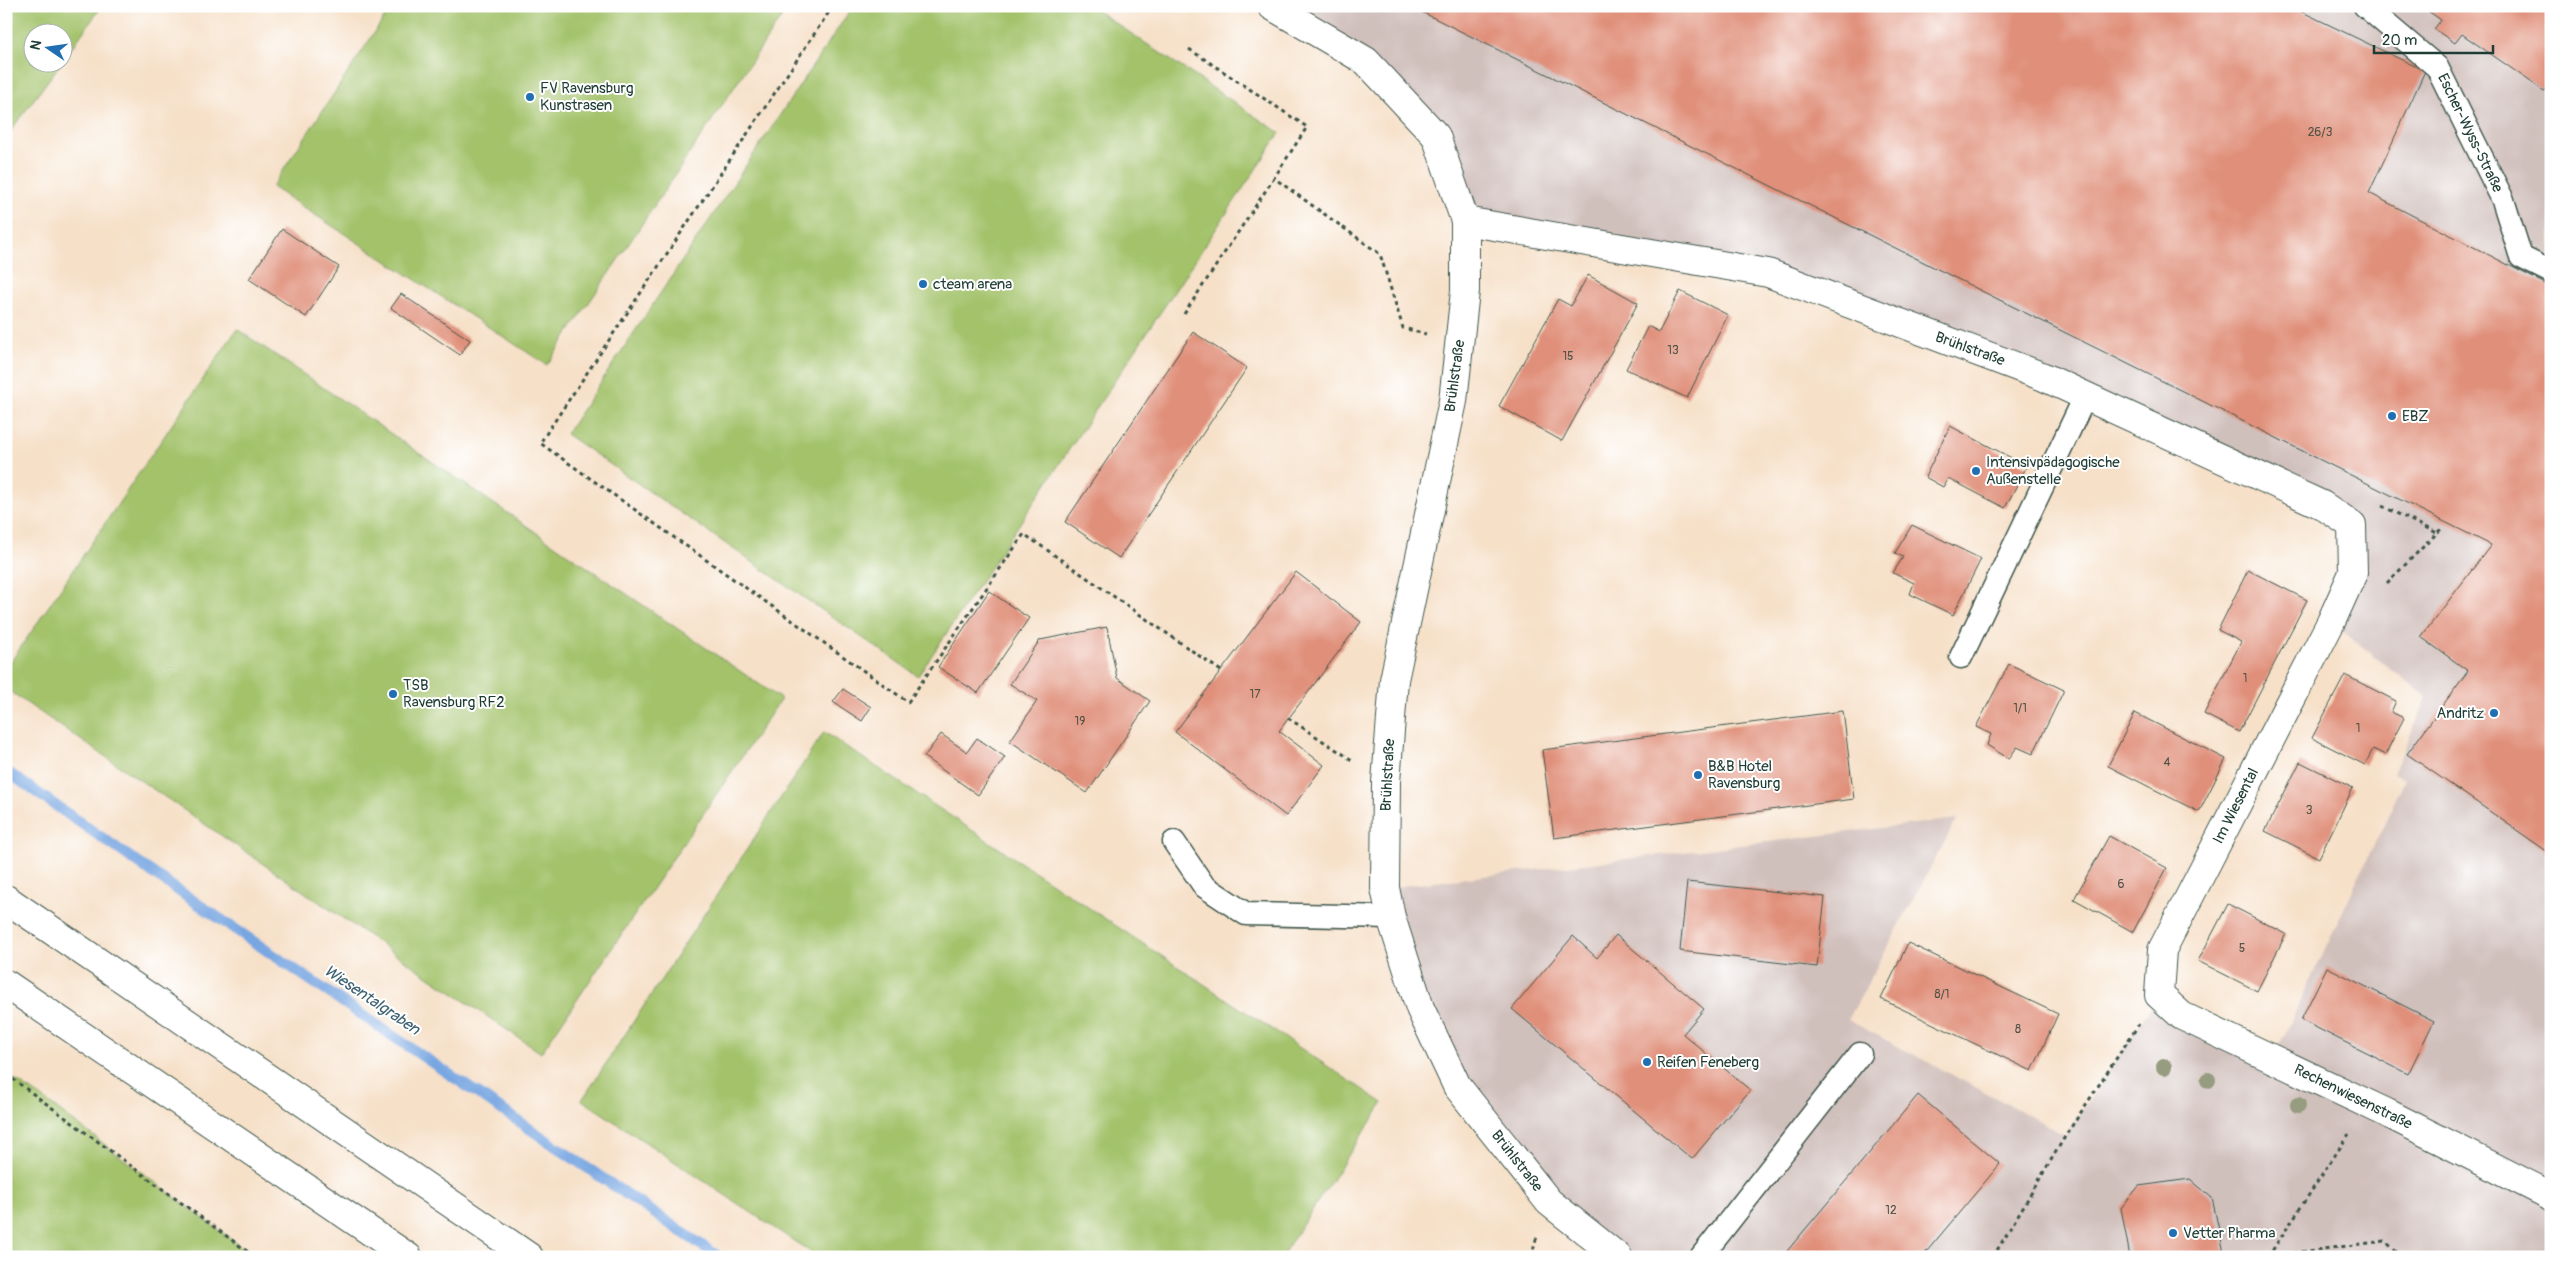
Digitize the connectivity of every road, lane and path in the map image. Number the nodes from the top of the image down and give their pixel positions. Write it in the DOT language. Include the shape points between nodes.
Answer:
graph roads {
  1 [pos="833,6"];
  2 [pos="1272,6"];
  3 [pos="2365,6"];
  4 [pos="1190,49"];
  5 [pos="1274,178"];
  6 [pos="1465,221"];
  7 [pos="2551,272"];
  8 [pos="1184,314"];
  9 [pos="1461,344"];
  10 [pos="2084,397"];
  11 [pos="2443,526"];
  12 [pos="2384,587"];
  13 [pos="2331,622"];
  14 [pos="1961,657"];
  15 [pos="1221,670"];
  16 [pos="1288,718"];
  17 [pos="1386,782"];
  18 [pos="1174,842"];
  19 [pos="6,899"];
  20 [pos="1391,917"];
  21 [pos="6,984"];
  22 [pos="2158,995"];
  23 [pos="1860,1054"];
  24 [pos="6,1074"];
  25 [pos="2369,1104"];
  26 [pos="2551,1196"];
  27 [pos="2269,1256"];
  28 [pos="255,1257"];
  29 [pos="408,1257"];
  30 [pos="529,1257"];
  31 [pos="1618,1257"];
  32 [pos="1701,1257"];
  33 [pos="1993,1257"];
  34 [pos="2402,1257"];
  1 -- 15 [label="path" via="540,443 908,702 1024,534"];
  2 -- 6 [label="main road, Brühlstraße" via="1366,61 1436,136"];
  3 -- 7 [label="lane, Escher-Wyss-Straße" via="2437,66 2503,200 2521,256"];
  4 -- 5 [label="path" via="1307,127"];
  5 -- 8 [label="path"];
  5 -- 9 [label="path" via="1380,254 1404,328"];
  6 -- 9 [label="main road, Brühlstraße"];
  6 -- 10 [label="main road, Brühlstraße" via="1768,273 2044,377"];
  9 -- 17 [label="main road, Brühlstraße" via="1453,401 1394,680"];
  10 -- 13 [label="main road, Brühlstraße" via="2322,505 2352,525 2353,573"];
  10 -- 14 [label="lane"];
  11 -- 12 [label="path"];
  13 -- 22 [label="main road, Im Wiesental" via="2162,950"];
  16 -- 17 [label="path"];
  17 -- 20 [label="main road, Brühlstraße" via="1385,888"];
  18 -- 20 [label="lane" via="1204,886 1246,914"];
  19 -- 30 [label="main road"];
  20 -- 31 [label="main road, Brühlstraße" via="1420,1008 1458,1086 1549,1202"];
  21 -- 29 [label="main road"];
  22 -- 25 [label="main road, Rechenwiesenstraße" via="2182,1016"];
  22 -- 33 [label="path" via="2066,1135"];
  23 -- 32 [label="lane"];
  24 -- 28 [label="path"];
  25 -- 26 [label="main road, Rechenwiesenstraße"];
  25 -- 27 [label="path"];
  27 -- 34 [label="path" via="2385,1241"];
}
